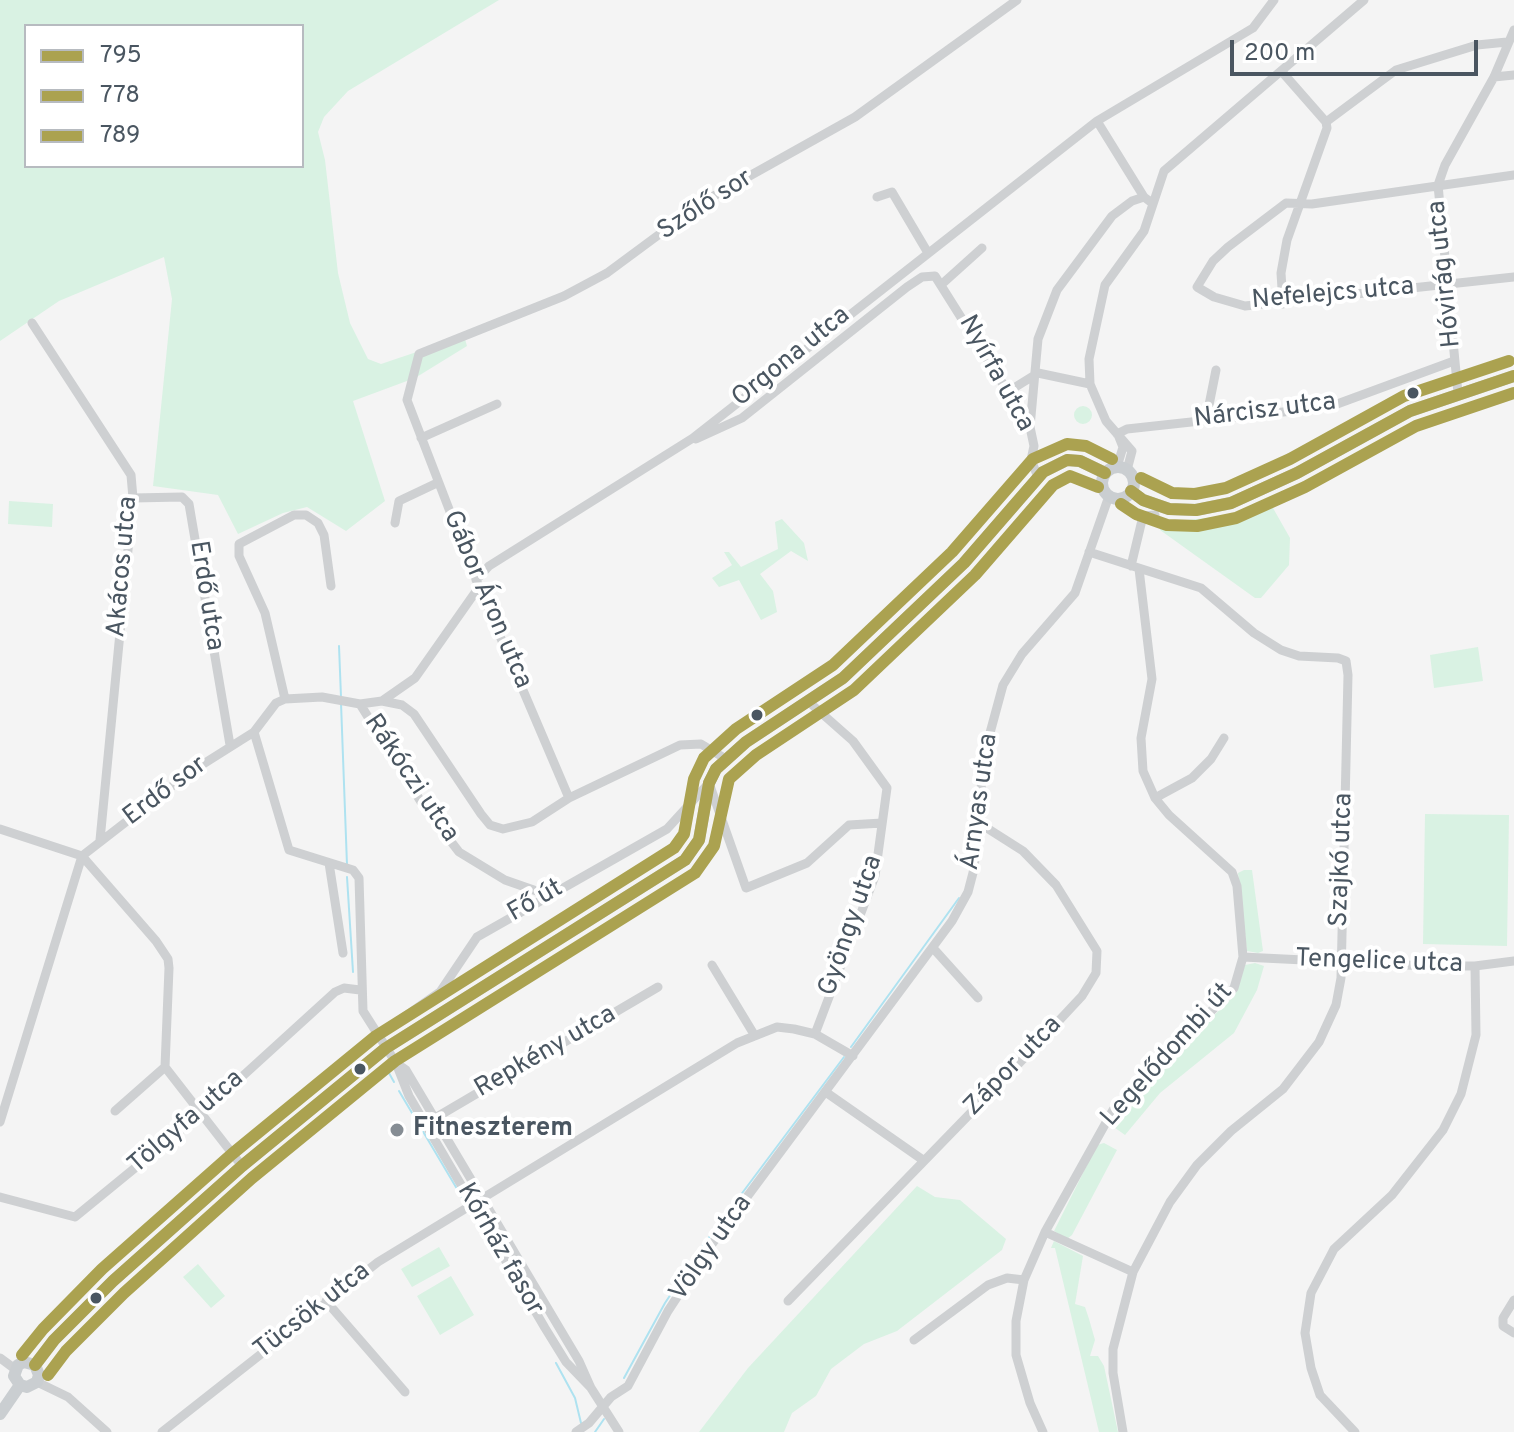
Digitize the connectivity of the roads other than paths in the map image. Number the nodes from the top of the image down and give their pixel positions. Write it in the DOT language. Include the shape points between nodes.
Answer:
graph roads {
  1 [pos="1017,0"];
  2 [pos="1274,0"];
  3 [pos="1364,0"];
  4 [pos="1514,30"];
  5 [pos="1507,42"];
  6 [pos="1283,73"];
  7 [pos="1514,75"];
  8 [pos="1494,77"];
  9 [pos="1097,121"];
  10 [pos="1326,122"];
  11 [pos="1514,175"];
  12 [pos="1438,185"];
  13 [pos="877,197"];
  14 [pos="1148,200"];
  15 [pos="1301,202"];
  16 [pos="982,248"];
  17 [pos="928,253"];
  18 [pos="1514,277"];
  19 [pos="939,280"];
  20 [pos="1446,284"];
  21 [pos="1283,304"];
  22 [pos="32,323"];
  23 [pos="1454,361"];
  24 [pos="1216,370"];
  25 [pos="1033,374"];
  26 [pos="1514,376"];
  27 [pos="1090,384"];
  28 [pos="1009,391"];
  29 [pos="1458,393"];
  30 [pos="407,400"];
  31 [pos="497,404"];
  32 [pos="1206,420"];
  33 [pos="1030,427"];
  34 [pos="1117,434"];
  35 [pos="421,438"];
  36 [pos="693,438"];
  37 [pos="1122,469"];
  38 [pos="1105,473"];
  39 [pos="1038,477"];
  40 [pos="437,483"];
  41 [pos="1131,491"];
  42 [pos="1109,496"];
  43 [pos="133,498"];
  44 [pos="1155,515"];
  45 [pos="395,523"];
  46 [pos="1089,552"];
  47 [pos="1135,567"];
  48 [pos="478,583"];
  49 [pos="331,586"];
  50 [pos="285,699"];
  51 [pos="382,701"];
  52 [pos="810,703"];
  53 [pos="360,704"];
  54 [pos="254,732"];
  55 [pos="1224,738"];
  56 [pos="230,745"];
  57 [pos="726,759"];
  58 [pos="709,783"];
  59 [pos="569,798"];
  60 [pos="1155,798"];
  61 [pos="882,823"];
  62 [pos="979,823"];
  63 [pos="0,829"];
  64 [pos="100,840"];
  65 [pos="82,856"];
  66 [pos="329,863"];
  67 [pos="548,895"];
  68 [pos="933,948"];
  69 [pos="343,953"];
  70 [pos="1243,957"];
  71 [pos="1514,961"];
  72 [pos="1341,963"];
  73 [pos="712,965"];
  74 [pos="1475,966"];
  75 [pos="658,987"];
  76 [pos="360,990"];
  77 [pos="978,998"];
  78 [pos="815,1034"];
  79 [pos="377,1036"];
  80 [pos="755,1036"];
  81 [pos="386,1048"];
  82 [pos="853,1056"];
  83 [pos="165,1067"];
  84 [pos="827,1093"];
  85 [pos="115,1111"];
  86 [pos="201,1114"];
  87 [pos="430,1121"];
  88 [pos="0,1122"];
  89 [pos="923,1160"];
  90 [pos="242,1166"];
  91 [pos="0,1197"];
  92 [pos="484,1201"];
  93 [pos="474,1206"];
  94 [pos="1045,1232"];
  95 [pos="1133,1272"];
  96 [pos="1024,1280"];
  97 [pos="1514,1300"];
  98 [pos="326,1301"];
  99 [pos="788,1301"];
  100 [pos="1514,1333"];
  101 [pos="914,1340"];
  102 [pos="560,1342"];
  103 [pos="0,1358"];
  104 [pos="35,1365"];
  105 [pos="15,1369"];
  106 [pos="37,1382"];
  107 [pos="20,1385"];
  108 [pos="405,1392"];
  109 [pos="602,1405"];
  110 [pos="0,1414"];
  111 [pos="107,1432"];
  112 [pos="162,1432"];
  113 [pos="576,1432"];
  114 [pos="619,1432"];
  115 [pos="1043,1432"];
  116 [pos="1123,1432"];
  117 [pos="1355,1432"];
  1 -- 30 [label="street, Szőlő sor" via="855,117 703,202 607,273 564,296 427,348 419,354"];
  2 -- 9 [label="street, Orgona utca" via="1253,28"];
  3 -- 6 [label="street"];
  4 -- 5 [label="street, Hóvirág utca"];
  5 -- 8 [label="street, Hóvirág utca"];
  5 -- 10 [label="street" via="1477,45 1396,70"];
  6 -- 10 [label="street"];
  6 -- 14 [label="street" via="1164,171"];
  7 -- 8 [label="street"];
  8 -- 12 [label="street, Hóvirág utca"];
  9 -- 14 [label="street"];
  9 -- 17 [label="street, Orgona utca"];
  10 -- 15 [label="street"];
  11 -- 12 [label="street"];
  12 -- 15 [label="street"];
  12 -- 20 [label="street, Hóvirág utca"];
  13 -- 17 [label="street" via="892,192"];
  14 -- 25 [label="street" via="1132,201 1112,216 1057,290 1038,339"];
  14 -- 27 [label="street" via="1144,231 1105,285 1089,359"];
  15 -- 21 [label="street" via="1281,273"];
  15 -- 21 [label="street, Nefelejcs utca" via="1286,203 1228,247 1197,287 1245,306"];
  16 -- 19 [label="street"];
  17 -- 36 [label="street, Orgona utca"];
  18 -- 20 [label="street, Nefelejcs utca"];
  19 -- 28 [label="street, Nyírfa utca"];
  19 -- 36 [label="street" via="922,277 742,418"];
  20 -- 21 [label="street, Nefelejcs utca"];
  20 -- 23 [label="street, Hóvirág utca"];
  22 -- 43 [label="street, Akácos utca" via="131,475"];
  23 -- 29 [label="street, Hóvirág utca"];
  23 -- 32 [label="street, Nárcisz utca" via="1329,407"];
  24 -- 32 [label="street"];
  25 -- 27 [label="street"];
  25 -- 28 [label="street"];
  25 -- 33 [label="street"];
  26 -- 29 [label="main road"];
  27 -- 34 [label="street"];
  28 -- 33 [label="street, Nyírfa utca"];
  29 -- 41 [label="main road" via="1410,411 1231,503 1169,509"];
  30 -- 35 [label="street, Gábor Áron utca"];
  31 -- 35 [label="street"];
  32 -- 34 [label="street, Nárcisz utca"];
  33 -- 39 [label="street, Nyírfa utca" via="1031,460"];
  34 -- 37 [label="street" via="1132,451"];
  35 -- 40 [label="street, Gábor Áron utca"];
  36 -- 48 [label="street, Orgona utca" via="489,566"];
  37 -- 38 [label="main road"];
  37 -- 41 [label="main road" via="1133,477"];
  38 -- 39 [label="main road, Fő út" via="1067,460"];
  38 -- 42 [label="main road" via="1102,486"];
  39 -- 52 [label="main road, Fő út" via="939,588"];
  40 -- 45 [label="street" via="399,501"];
  40 -- 48 [label="street, Gábor Áron utca"];
  41 -- 42 [label="main road" via="1122,498"];
  42 -- 46 [label="street, Árnyas utca"];
  43 -- 56 [label="street, Erdő utca" via="182,497 189,504"];
  43 -- 64 [label="street, Akácos utca"];
  44 -- 47 [label="street" via="1143,516"];
  46 -- 47 [label="street, Szajkó utca"];
  46 -- 62 [label="street, Árnyas utca" via="1075,593 1022,654 1003,685 984,755"];
  47 -- 60 [label="street, Legelődombi út" via="1152,679 1141,738 1143,771"];
  47 -- 72 [label="street, Szajkó utca" via="1201,588 1281,650 1346,661"];
  48 -- 51 [label="street, Orgona utca" via="415,678"];
  48 -- 59 [label="street, Gábor Áron utca"];
  49 -- 50 [label="street" via="324,535 306,515 294,515 239,544 239,556 265,613"];
  50 -- 53 [label="street, Rákóczi utca" via="322,697"];
  50 -- 54 [label="street"];
  51 -- 53 [label="street"];
  51 -- 59 [label="street" via="414,714 490,825 518,828"];
  52 -- 57 [label="main road, Fő út"];
  52 -- 61 [label="street, Gyöngy utca" via="848,736 886,783"];
  53 -- 67 [label="street, Rákóczi utca" via="452,844 476,865"];
  54 -- 56 [label="street, Erdő sor"];
  54 -- 66 [label="street" via="289,850"];
  55 -- 60 [label="street" via="1192,778"];
  56 -- 64 [label="street, Erdő sor"];
  57 -- 58 [label="main road, Fő út"];
  57 -- 59 [label="street" via="690,743"];
  58 -- 61 [label="street" via="746,888 807,863 849,825"];
  58 -- 67 [label="street, Fő út" via="667,829"];
  58 -- 81 [label="main road, Fő út" via="699,840 685,860"];
  60 -- 70 [label="street, Legelődombi út" via="1232,872"];
  61 -- 78 [label="street, Gyöngy utca" via="875,876"];
  62 -- 68 [label="street, Árnyas utca" via="968,892"];
  62 -- 89 [label="street, Zápor utca" via="1023,851 1056,885 1087,931 1098,963 1082,996"];
  63 -- 65 [label="street"];
  64 -- 65 [label="street, Erdő sor"];
  65 -- 83 [label="street" via="168,959"];
  65 -- 88 [label="street"];
  66 -- 69 [label="street"];
  66 -- 76 [label="street" via="353,870 359,878"];
  67 -- 79 [label="street, Fő út" via="477,937 440,992"];
  68 -- 77 [label="street"];
  68 -- 82 [label="street, Árnyas utca"];
  70 -- 72 [label="street, Tengelice utca"];
  70 -- 94 [label="street, Legelődombi út" via="1234,988 1113,1110"];
  71 -- 74 [label="street, Tengelice utca"];
  72 -- 74 [label="street, Tengelice utca"];
  72 -- 95 [label="street, Szajkó utca" via="1336,1005 1319,1042 1283,1089 1197,1165 1170,1202"];
  73 -- 80 [label="street"];
  74 -- 117 [label="street" via="1476,1035 1461,1094 1443,1130 1392,1195 1334,1249 1311,1293 1305,1333 1311,1368 1320,1395"];
  75 -- 87 [label="street, Repkény utca"];
  76 -- 79 [label="street" via="363,1011"];
  76 -- 86 [label="street, Tölgyfa utca" via="335,992"];
  78 -- 80 [label="street" via="777,1027"];
  78 -- 82 [label="street"];
  79 -- 81 [label="street"];
  80 -- 92 [label="street"];
  81 -- 87 [label="street, Kórház fasor" via="406,1070"];
  81 -- 90 [label="main road, Fő út"];
  82 -- 84 [label="street, Árnyas utca"];
  83 -- 85 [label="street"];
  83 -- 86 [label="street"];
  84 -- 89 [label="street"];
  84 -- 109 [label="street, Völgy utca" via="709,1248 628,1386"];
  86 -- 90 [label="street"];
  86 -- 91 [label="street, Tölgyfa utca" via="75,1217"];
  87 -- 92 [label="street, Kórház fasor"];
  87 -- 93 [label="street, Kórház fasor"];
  89 -- 99 [label="street, Zápor utca"];
  90 -- 104 [label="main road, Fő út" via="87,1304"];
  92 -- 93 [label="street, Tücsök utca"];
  92 -- 102 [label="street, Kórház fasor"];
  93 -- 98 [label="street, Tücsök utca" via="378,1262"];
  93 -- 102 [label="street, Kórház fasor"];
  94 -- 95 [label="street"];
  94 -- 96 [label="street, Legelődombi út"];
  95 -- 116 [label="street" via="1113,1349"];
  96 -- 101 [label="street" via="1007,1278 988,1285"];
  96 -- 115 [label="street, Legelődombi út" via="1016,1355"];
  97 -- 100 [label="street" via="1503,1318 1503,1326"];
  98 -- 108 [label="street"];
  98 -- 112 [label="street, Tücsök utca"];
  102 -- 109 [label="street, Kórház fasor" via="578,1377"];
  103 -- 105 [label="street"];
  104 -- 105 [label="main road" via="24,1362"];
  104 -- 106 [label="main road"];
  105 -- 107 [label="main road"];
  106 -- 107 [label="main road"];
  106 -- 111 [label="street" via="68,1397"];
  107 -- 110 [label="main road"];
  109 -- 113 [label="street, Völgy utca"];
  109 -- 114 [label="street, Kórház fasor"];
}
